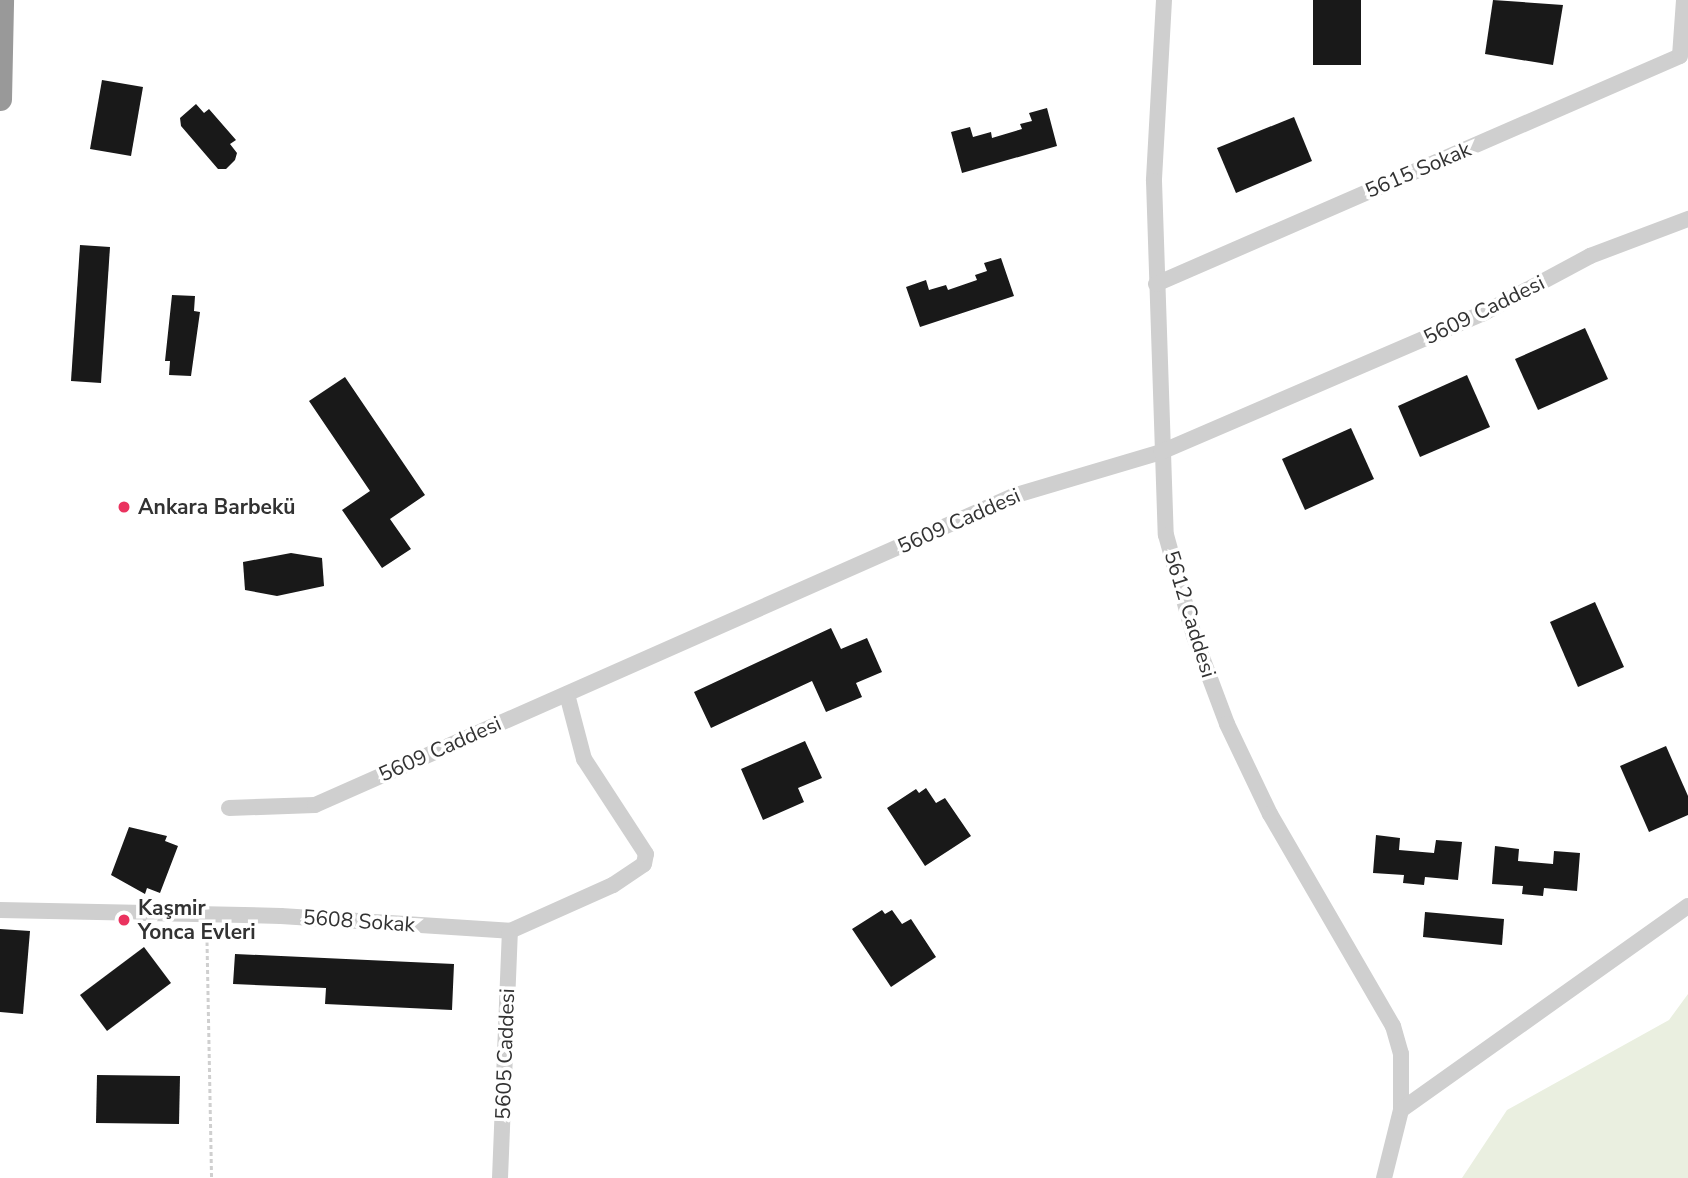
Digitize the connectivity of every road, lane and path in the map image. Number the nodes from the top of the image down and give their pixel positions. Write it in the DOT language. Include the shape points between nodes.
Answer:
graph roads {
  1 [pos="2,0"];
  2 [pos="1164,0"];
  3 [pos="1684,0"];
  4 [pos="0,99"];
  5 [pos="1688,219"];
  6 [pos="1156,284"];
  7 [pos="1161,452"];
  8 [pos="567,694"];
  9 [pos="229,808"];
  10 [pos="1688,906"];
  11 [pos="0,910"];
  12 [pos="207,914"];
  13 [pos="510,931"];
  14 [pos="1401,1110"];
  15 [pos="212,1178"];
  16 [pos="500,1178"];
  17 [pos="1384,1178"];
  1 -- 4 [label="highway"];
  2 -- 6 [label="street, 5612 Caddesi" via="1156,86"];
  3 -- 6 [label="street, 5615 Sokak" via="1680,56"];
  5 -- 7 [label="street, 5609 Caddesi" via="1590,256 1482,314"];
  6 -- 7 [label="street, 5612 Caddesi"];
  7 -- 8 [label="street, 5609 Caddesi" via="1037,486"];
  7 -- 14 [label="street, 5612 Caddesi" via="1166,535 1206,672 1270,814 1394,1026 1401,1054"];
  8 -- 9 [label="street, 5609 Caddesi" via="316,805"];
  8 -- 13 [label="street" via="584,759 646,854 643,864 601,891"];
  10 -- 14 [label="street"];
  11 -- 12 [label="street, 5608 Sokak"];
  12 -- 13 [label="street, 5608 Sokak"];
  12 -- 15 [label="path"];
  13 -- 16 [label="street, 5605 Caddesi"];
  14 -- 17 [label="street, 5612 Caddesi"];
}
